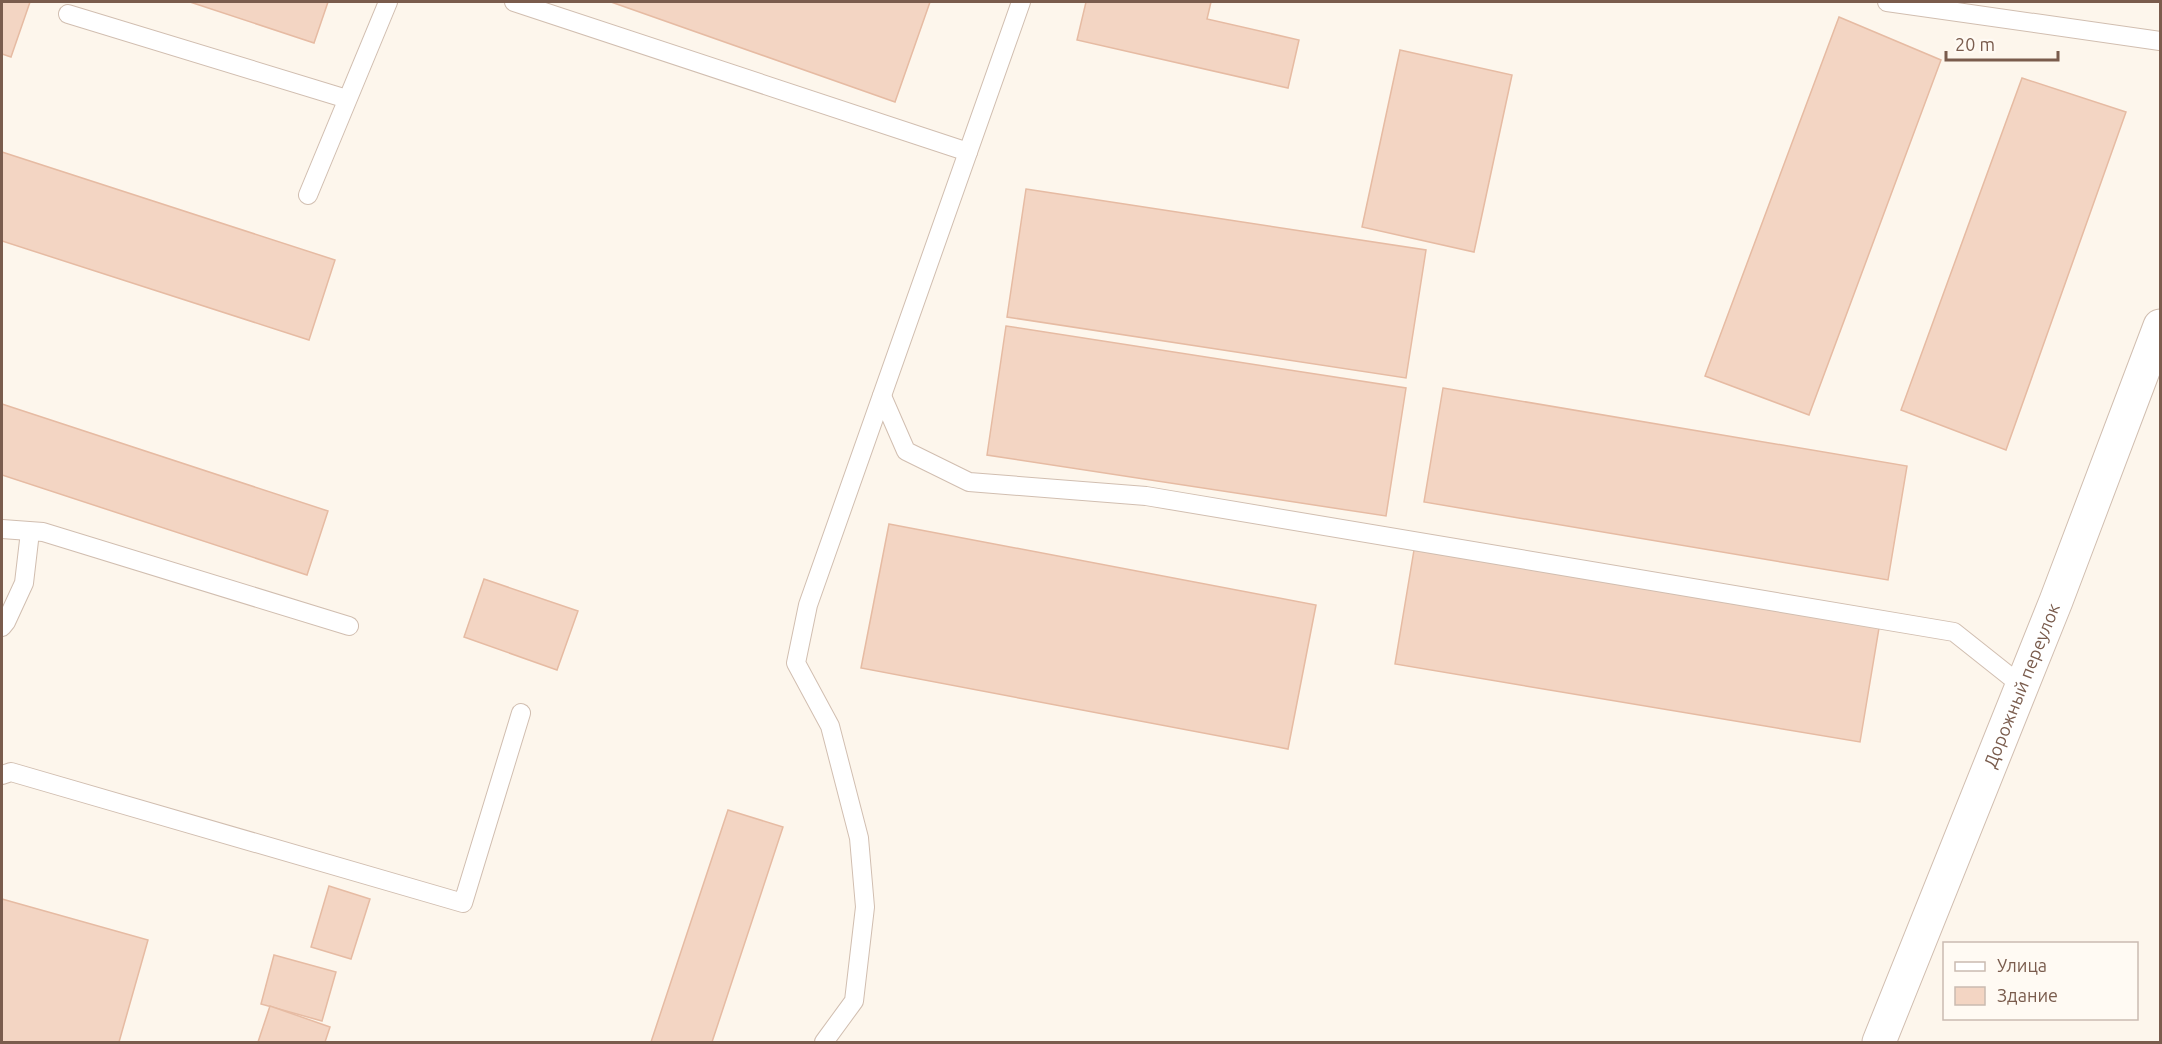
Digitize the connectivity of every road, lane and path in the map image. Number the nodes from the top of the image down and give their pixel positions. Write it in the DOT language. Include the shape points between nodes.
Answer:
graph roads {
  1 [pos="388,2"];
  2 [pos="514,2"];
  3 [pos="1021,2"];
  4 [pos="1887,2"];
  5 [pos="68,14"];
  6 [pos="2160,41"];
  7 [pos="347,99"];
  8 [pos="968,152"];
  9 [pos="308,195"];
  10 [pos="2160,326"];
  11 [pos="882,396"];
  12 [pos="2,529"];
  13 [pos="30,532"];
  14 [pos="349,626"];
  15 [pos="2,627"];
  16 [pos="2022,686"];
  17 [pos="521,713"];
  18 [pos="2,775"];
  19 [pos="824,1042"];
  20 [pos="1879,1042"];
  1 -- 7 [label="lane"];
  2 -- 8 [label="lane"];
  3 -- 8 [label="lane"];
  4 -- 6 [label="lane"];
  5 -- 7 [label="lane"];
  7 -- 9 [label="lane"];
  8 -- 11 [label="lane"];
  10 -- 16 [label="street, Дорожный переулок"];
  11 -- 16 [label="lane" via="906,451 969,482 1146,496 1954,632"];
  11 -- 19 [label="lane" via="808,605 796,663 830,726 859,838 865,907 854,1001"];
  12 -- 13 [label="lane"];
  13 -- 14 [label="lane" via="43,532"];
  13 -- 15 [label="lane" via="24,583"];
  16 -- 20 [label="street, Дорожный переулок"];
  17 -- 18 [label="lane" via="463,903 11,772"];
}
